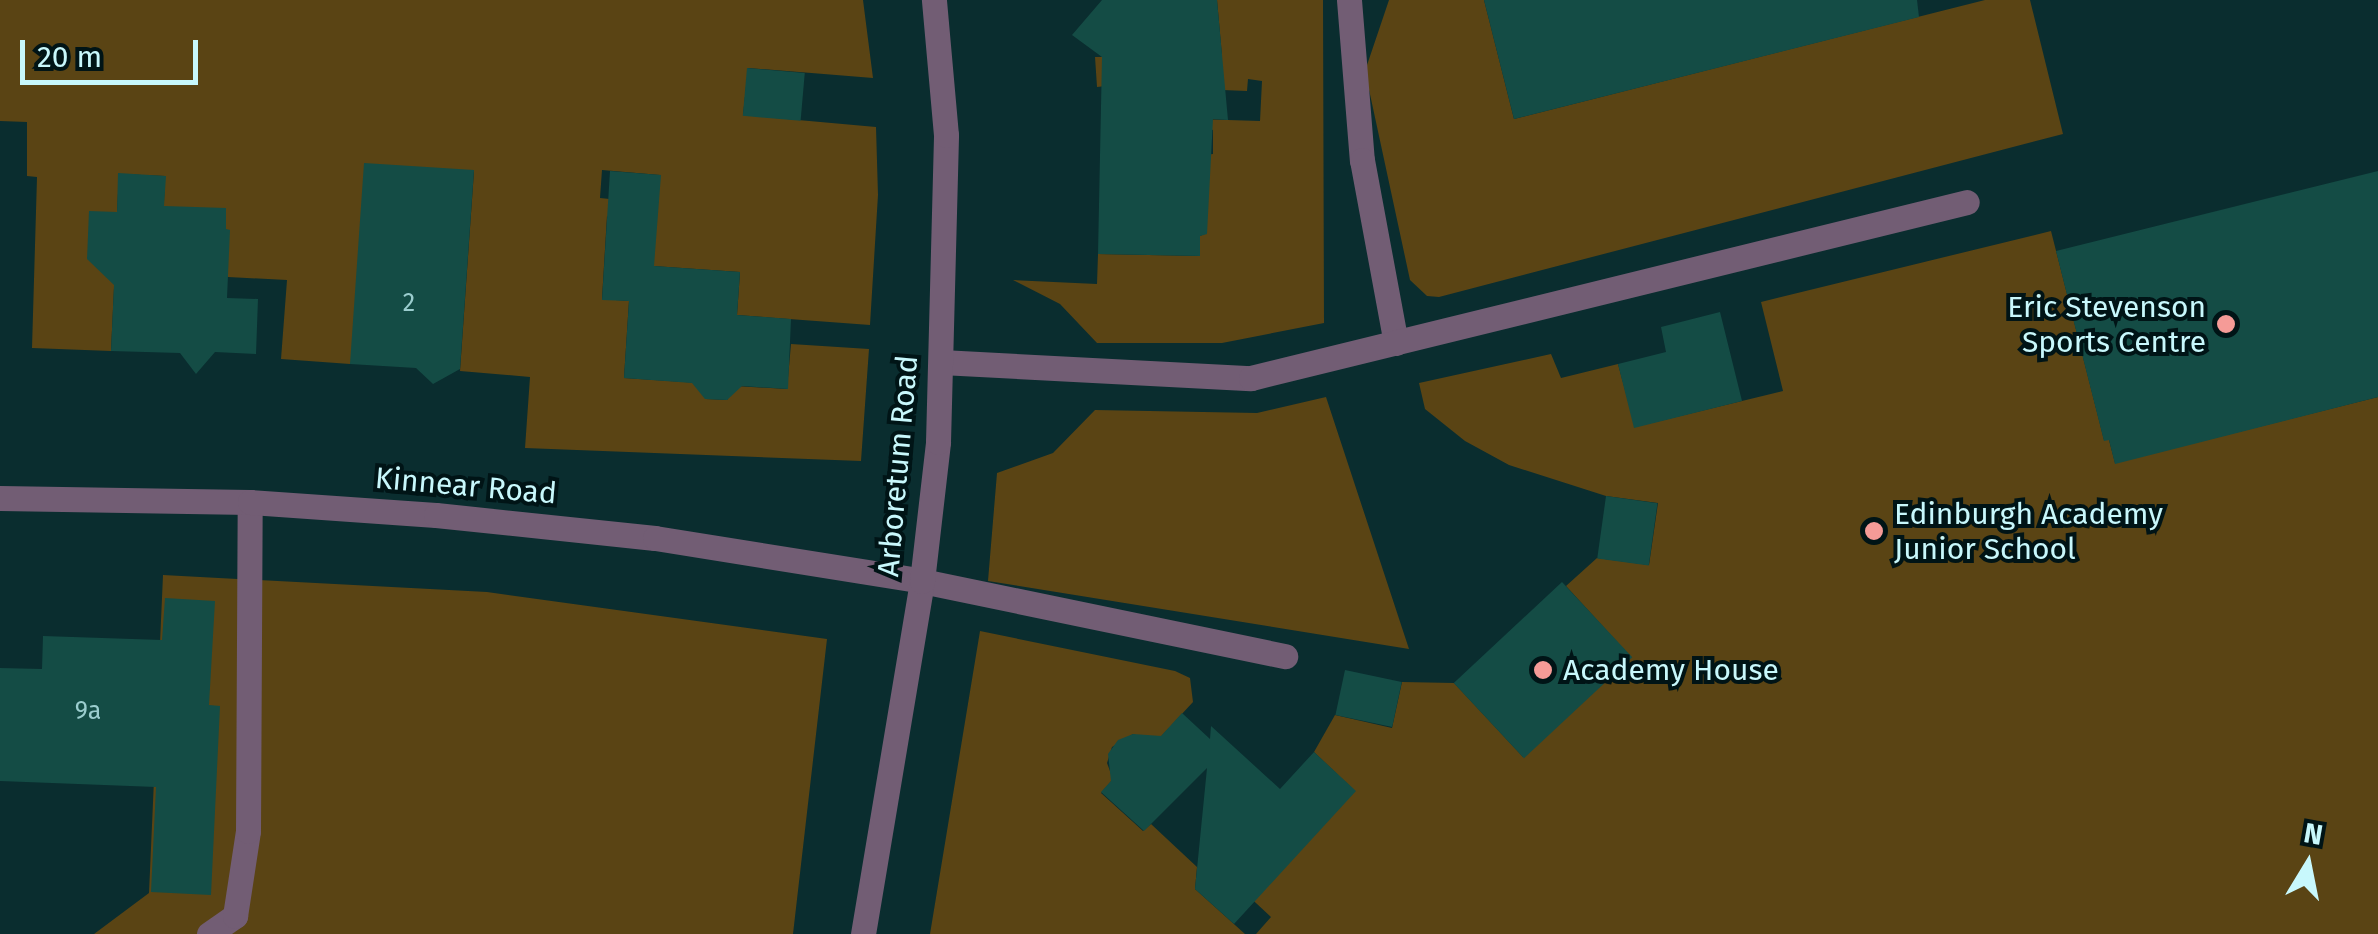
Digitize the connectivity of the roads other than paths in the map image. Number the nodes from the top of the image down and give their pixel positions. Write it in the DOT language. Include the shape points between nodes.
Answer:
graph roads {
  1 [pos="934,0"];
  2 [pos="1349,0"];
  3 [pos="1968,202"];
  4 [pos="1396,343"];
  5 [pos="941,362"];
  6 [pos="0,498"];
  7 [pos="250,502"];
  8 [pos="922,582"];
  9 [pos="1285,656"];
  10 [pos="210,934"];
  11 [pos="864,934"];
  1 -- 5 [label="street, Arboretum Road" via="946,135"];
  2 -- 4 [label="street" via="1364,174"];
  3 -- 4 [label="street"];
  4 -- 5 [label="street" via="1251,378"];
  5 -- 8 [label="street, Arboretum Road"];
  6 -- 7 [label="street, Kinnear Road"];
  7 -- 8 [label="street, Kinnear Road" via="655,538"];
  7 -- 10 [label="street" via="248,830 235,916"];
  8 -- 9 [label="street, Kinnear Road"];
  8 -- 11 [label="street, Arboretum Road"];
}
